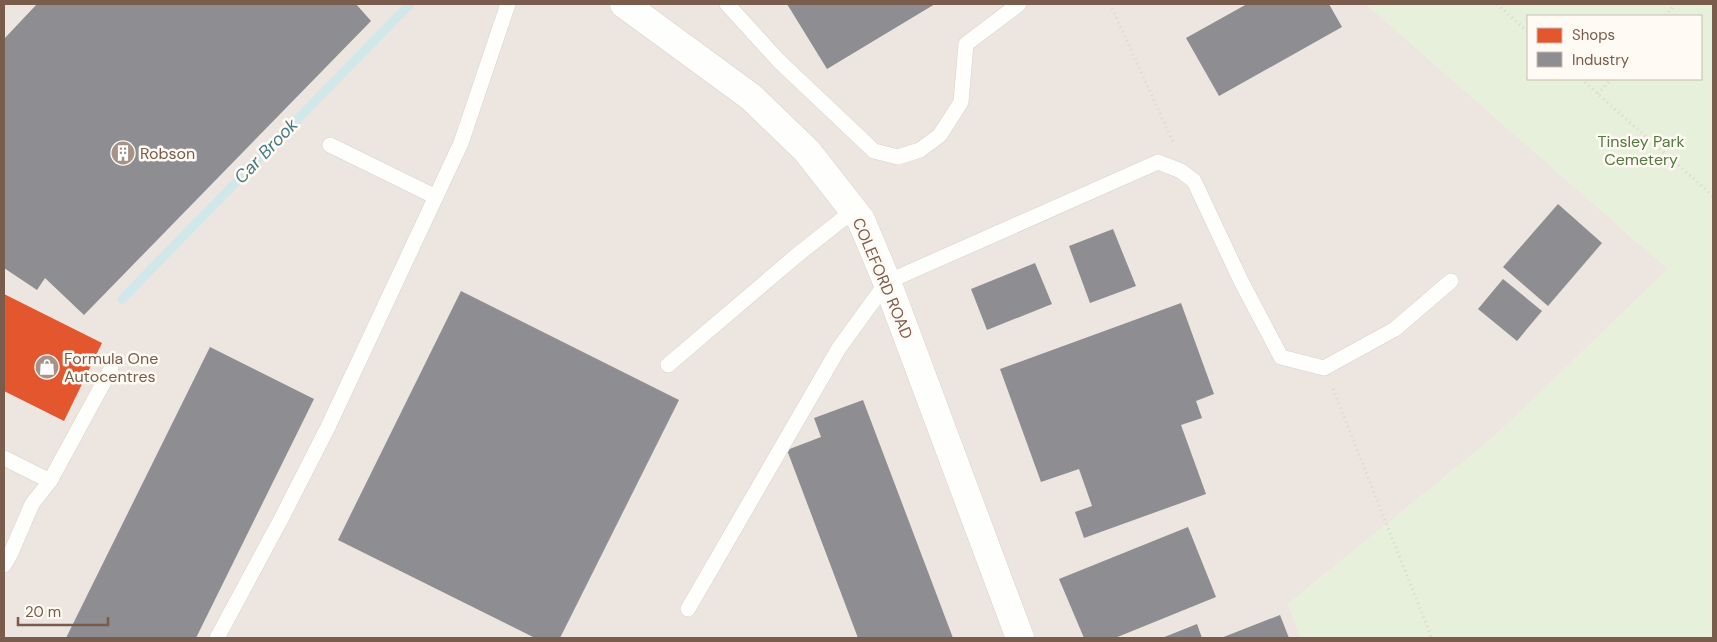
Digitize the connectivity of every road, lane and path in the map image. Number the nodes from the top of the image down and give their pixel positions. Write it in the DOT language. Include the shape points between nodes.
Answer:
graph roads {
  1 [pos="508,4"];
  2 [pos="624,4"];
  3 [pos="727,4"];
  4 [pos="1019,4"];
  5 [pos="1110,4"];
  6 [pos="1497,4"];
  7 [pos="1676,4"];
  8 [pos="1666,15"];
  9 [pos="1527,31"];
  10 [pos="1582,80"];
  11 [pos="1610,80"];
  12 [pos="1598,94"];
  13 [pos="330,145"];
  14 [pos="1181,171"];
  15 [pos="1713,196"];
  16 [pos="436,197"];
  17 [pos="854,210"];
  18 [pos="1451,281"];
  19 [pos="887,282"];
  20 [pos="668,365"];
  21 [pos="1324,368"];
  22 [pos="111,369"];
  23 [pos="4,458"];
  24 [pos="50,481"];
  25 [pos="4,565"];
  26 [pos="688,609"];
  27 [pos="217,638"];
  28 [pos="1020,638"];
  29 [pos="1434,638"];
  1 -- 16 [label="lane" via="461,144"];
  2 -- 17 [label="street, COLEFORD ROAD" via="751,97 807,151"];
  3 -- 4 [label="lane" via="779,61 874,151 898,157 920,150 940,135 961,102 966,44"];
  5 -- 14 [label="path" via="1176,148"];
  6 -- 9 [label="path"];
  7 -- 8 [label="path"];
  10 -- 12 [label="path"];
  11 -- 12 [label="path"];
  12 -- 15 [label="path"];
  13 -- 16 [label="lane"];
  14 -- 19 [label="lane" via="1158,162"];
  14 -- 21 [label="lane" via="1194,181 1281,357"];
  16 -- 27 [label="lane" via="324,435"];
  17 -- 19 [label="street, COLEFORD ROAD"];
  17 -- 20 [label="lane"];
  18 -- 21 [label="lane" via="1396,329"];
  19 -- 26 [label="lane" via="839,348"];
  19 -- 28 [label="street, COLEFORD ROAD"];
  21 -- 29 [label="path"];
  22 -- 24 [label="lane"];
  23 -- 24 [label="lane"];
  24 -- 25 [label="lane" via="32,504"];
}
